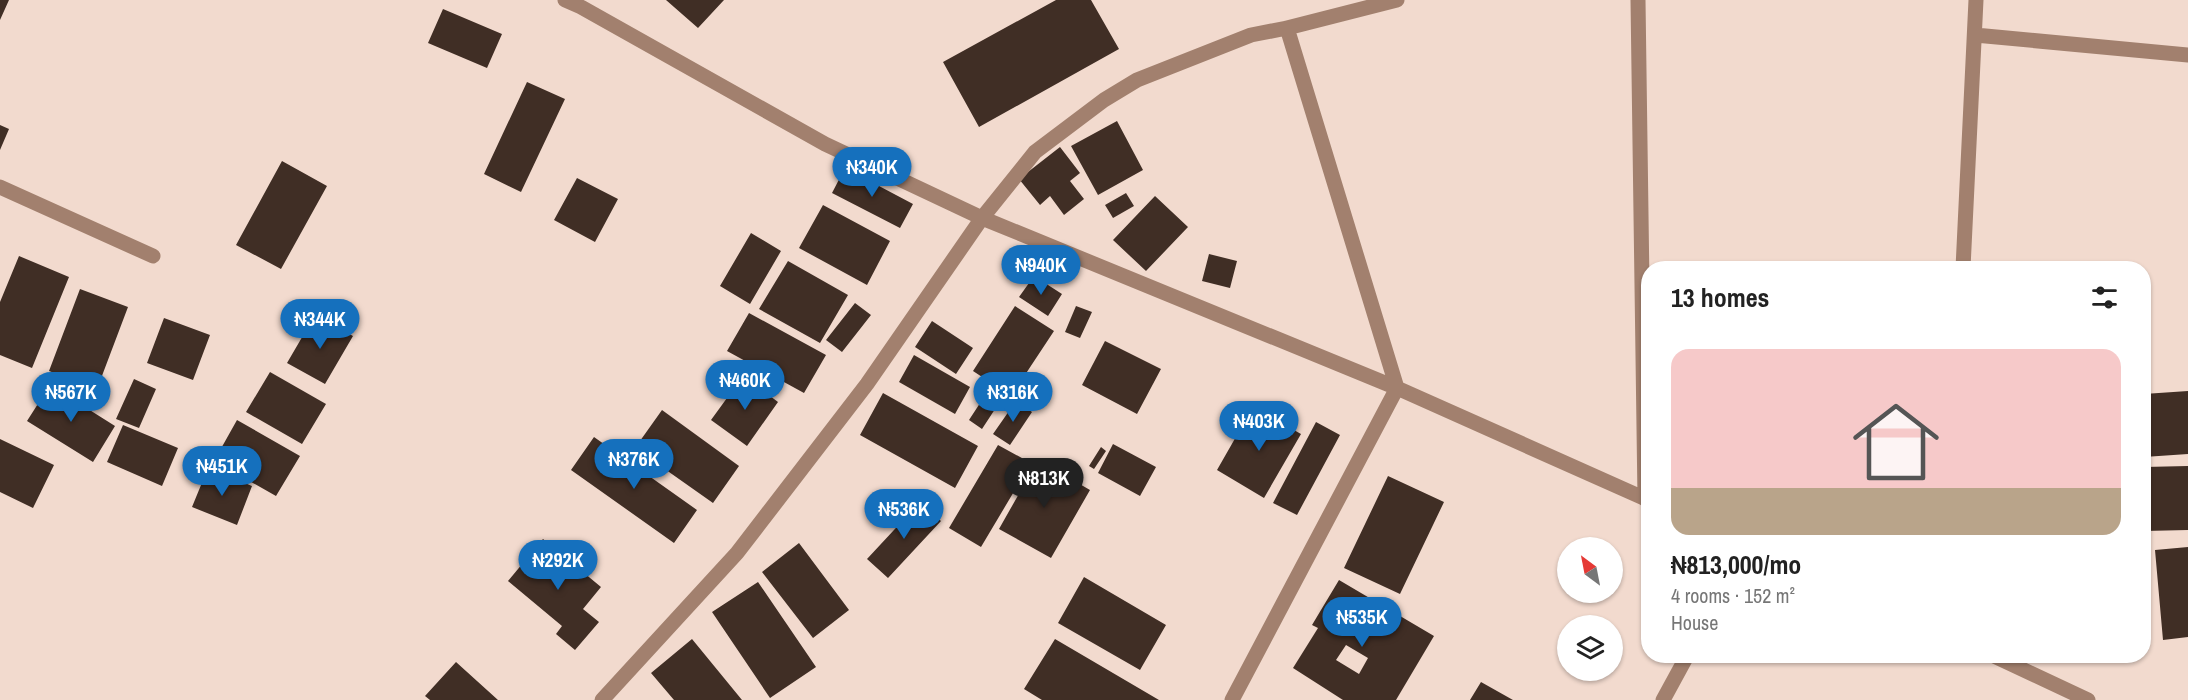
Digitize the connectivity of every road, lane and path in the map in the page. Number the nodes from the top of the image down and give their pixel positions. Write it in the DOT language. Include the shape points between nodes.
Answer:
graph roads {
  1 [pos="566,0"];
  2 [pos="1397,0"];
  3 [pos="1638,0"];
  4 [pos="1976,0"];
  5 [pos="584,3"];
  6 [pos="1287,28"];
  7 [pos="1975,35"];
  8 [pos="2188,55"];
  9 [pos="0,187"];
  10 [pos="982,218"];
  11 [pos="153,256"];
  12 [pos="1643,261"];
  13 [pos="1963,261"];
  14 [pos="1397,388"];
  15 [pos="1641,496"];
  16 [pos="1683,663"];
  17 [pos="2009,663"];
  18 [pos="602,700"];
  19 [pos="1232,700"];
  20 [pos="1663,700"];
  21 [pos="2088,700"];
  1 -- 5 [label="street"];
  2 -- 6 [label="street"];
  3 -- 12 [label="street"];
  4 -- 7 [label="street"];
  5 -- 10 [label="street" via="740,98 825,144"];
  6 -- 10 [label="street" via="1251,35 1137,80 1104,100 1035,153"];
  6 -- 14 [label="street"];
  7 -- 8 [label="street"];
  7 -- 13 [label="street"];
  9 -- 11 [label="street"];
  10 -- 14 [label="street"];
  10 -- 18 [label="street" via="867,384 737,553"];
  14 -- 15 [label="street"];
  14 -- 19 [label="street"];
  16 -- 20 [label="street"];
  17 -- 21 [label="street"];
}
